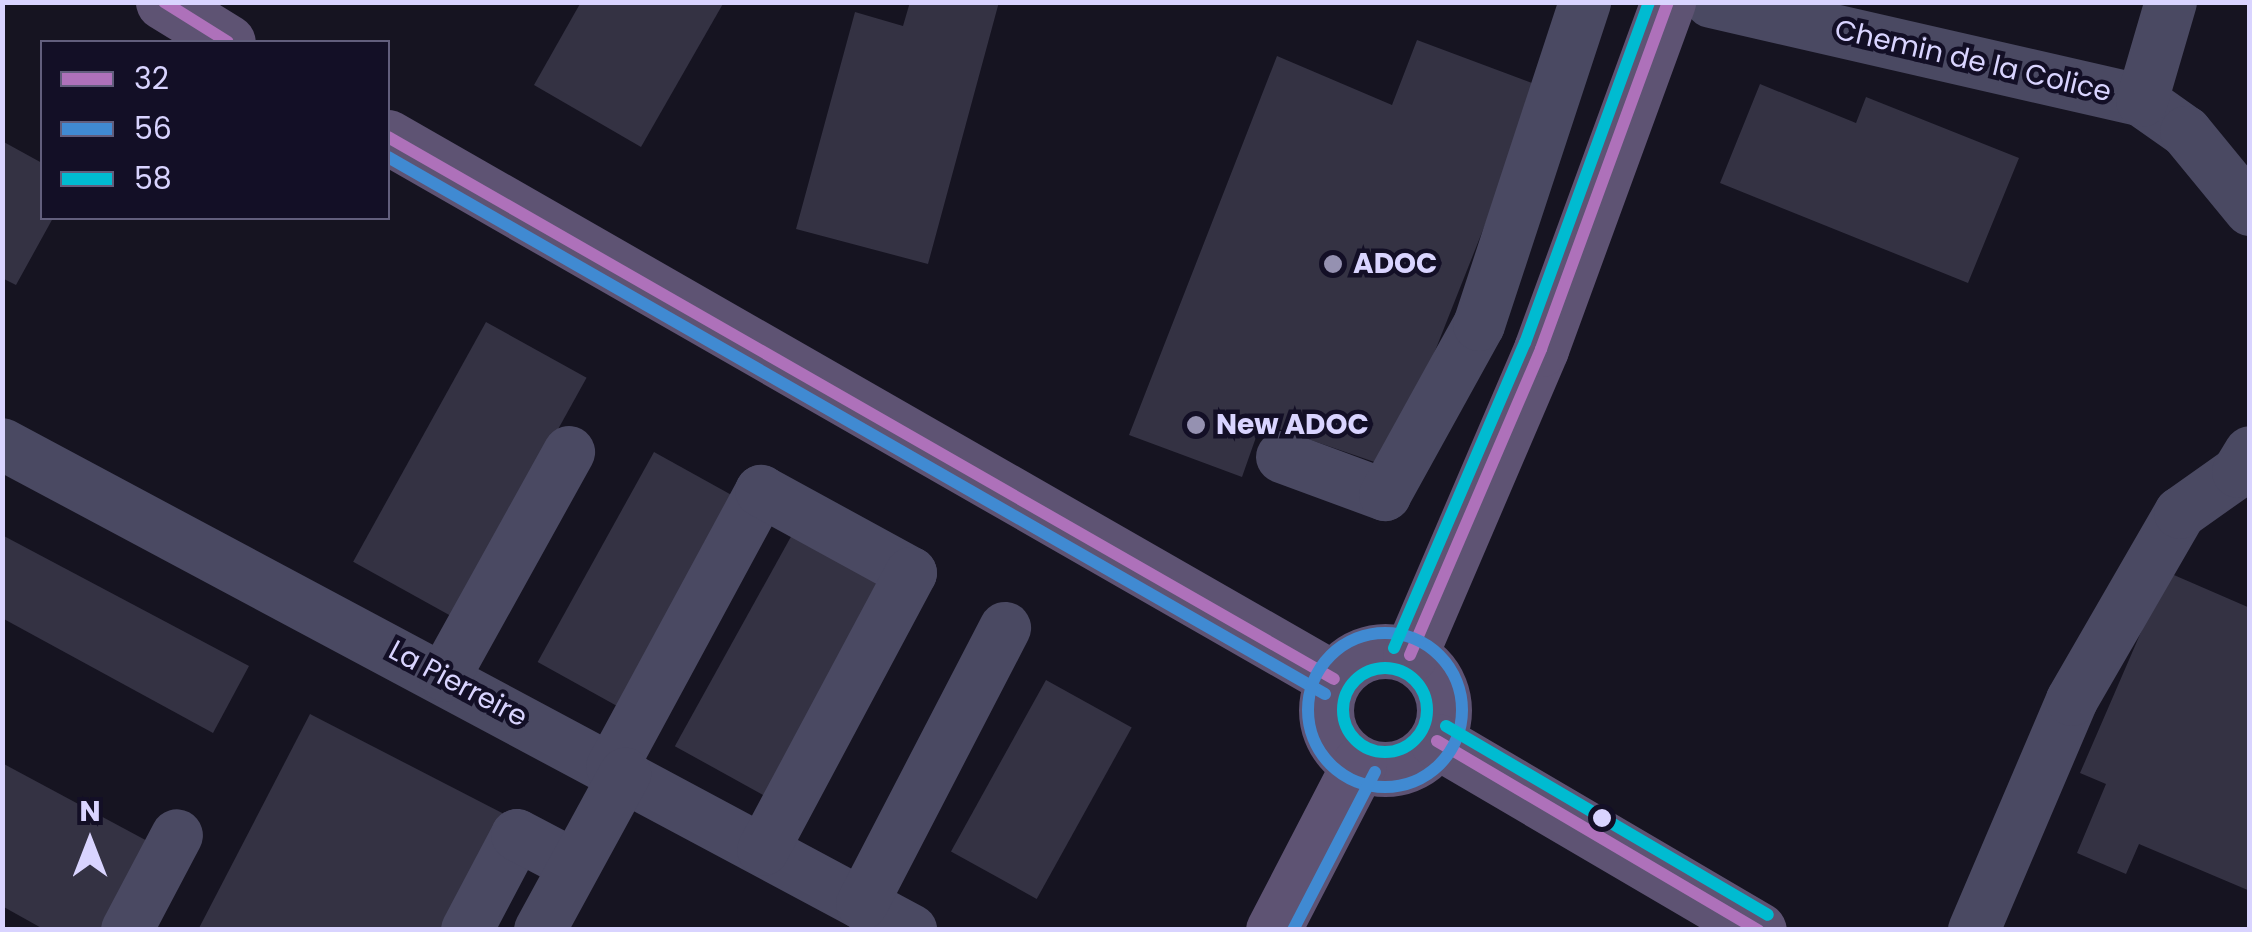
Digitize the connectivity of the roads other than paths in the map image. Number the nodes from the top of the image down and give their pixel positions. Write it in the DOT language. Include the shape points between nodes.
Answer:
graph roads {
  1 [pos="162,2"];
  2 [pos="1585,2"];
  3 [pos="1668,2"];
  4 [pos="1711,2"];
  5 [pos="2172,2"];
  6 [pos="225,40"];
  7 [pos="2142,102"];
  8 [pos="390,137"];
  9 [pos="2250,210"];
  10 [pos="2,444"];
  11 [pos="569,452"];
  12 [pos="2250,452"];
  13 [pos="1282,456"];
  14 [pos="1005,628"];
  15 [pos="1410,655"];
  16 [pos="445,676"];
  17 [pos="1334,679"];
  18 [pos="1437,741"];
  19 [pos="1360,764"];
  20 [pos="618,771"];
  21 [pos="176,835"];
  22 [pos="763,850"];
  23 [pos="574,866"];
  24 [pos="862,904"];
  25 [pos="127,930"];
  26 [pos="467,930"];
  27 [pos="540,930"];
  28 [pos="911,930"];
  29 [pos="1274,930"];
  30 [pos="1758,930"];
  31 [pos="1974,930"];
  1 -- 6 [label="main road"];
  2 -- 13 [label="street" via="1479,325 1385,495"];
  3 -- 15 [label="main road" via="1541,350"];
  4 -- 7 [label="street, Chemin de la Colice"];
  5 -- 7 [label="street"];
  7 -- 9 [label="street, Chemin de la Colice" via="2186,132"];
  8 -- 17 [label="main road"];
  10 -- 16 [label="street, La Pierreire"];
  11 -- 16 [label="street"];
  12 -- 31 [label="street" via="2238,472 2180,513 2072,700"];
  14 -- 24 [label="street"];
  15 -- 17 [label="main road" via="1376,650"];
  15 -- 18 [label="main road" via="1440,683 1445,703"];
  16 -- 20 [label="street, La Pierreire"];
  17 -- 19 [label="main road" via="1328,727"];
  18 -- 19 [label="main road" via="1402,768"];
  18 -- 30 [label="main road"];
  19 -- 29 [label="main road"];
  20 -- 22 [label="street, La Pierreire"];
  20 -- 22 [label="street" via="761,492 911,573"];
  20 -- 23 [label="street"];
  21 -- 25 [label="street"];
  22 -- 24 [label="street, La Pierreire"];
  23 -- 26 [label="street" via="516,835"];
  23 -- 27 [label="street"];
  24 -- 28 [label="street, La Pierreire"];
}
